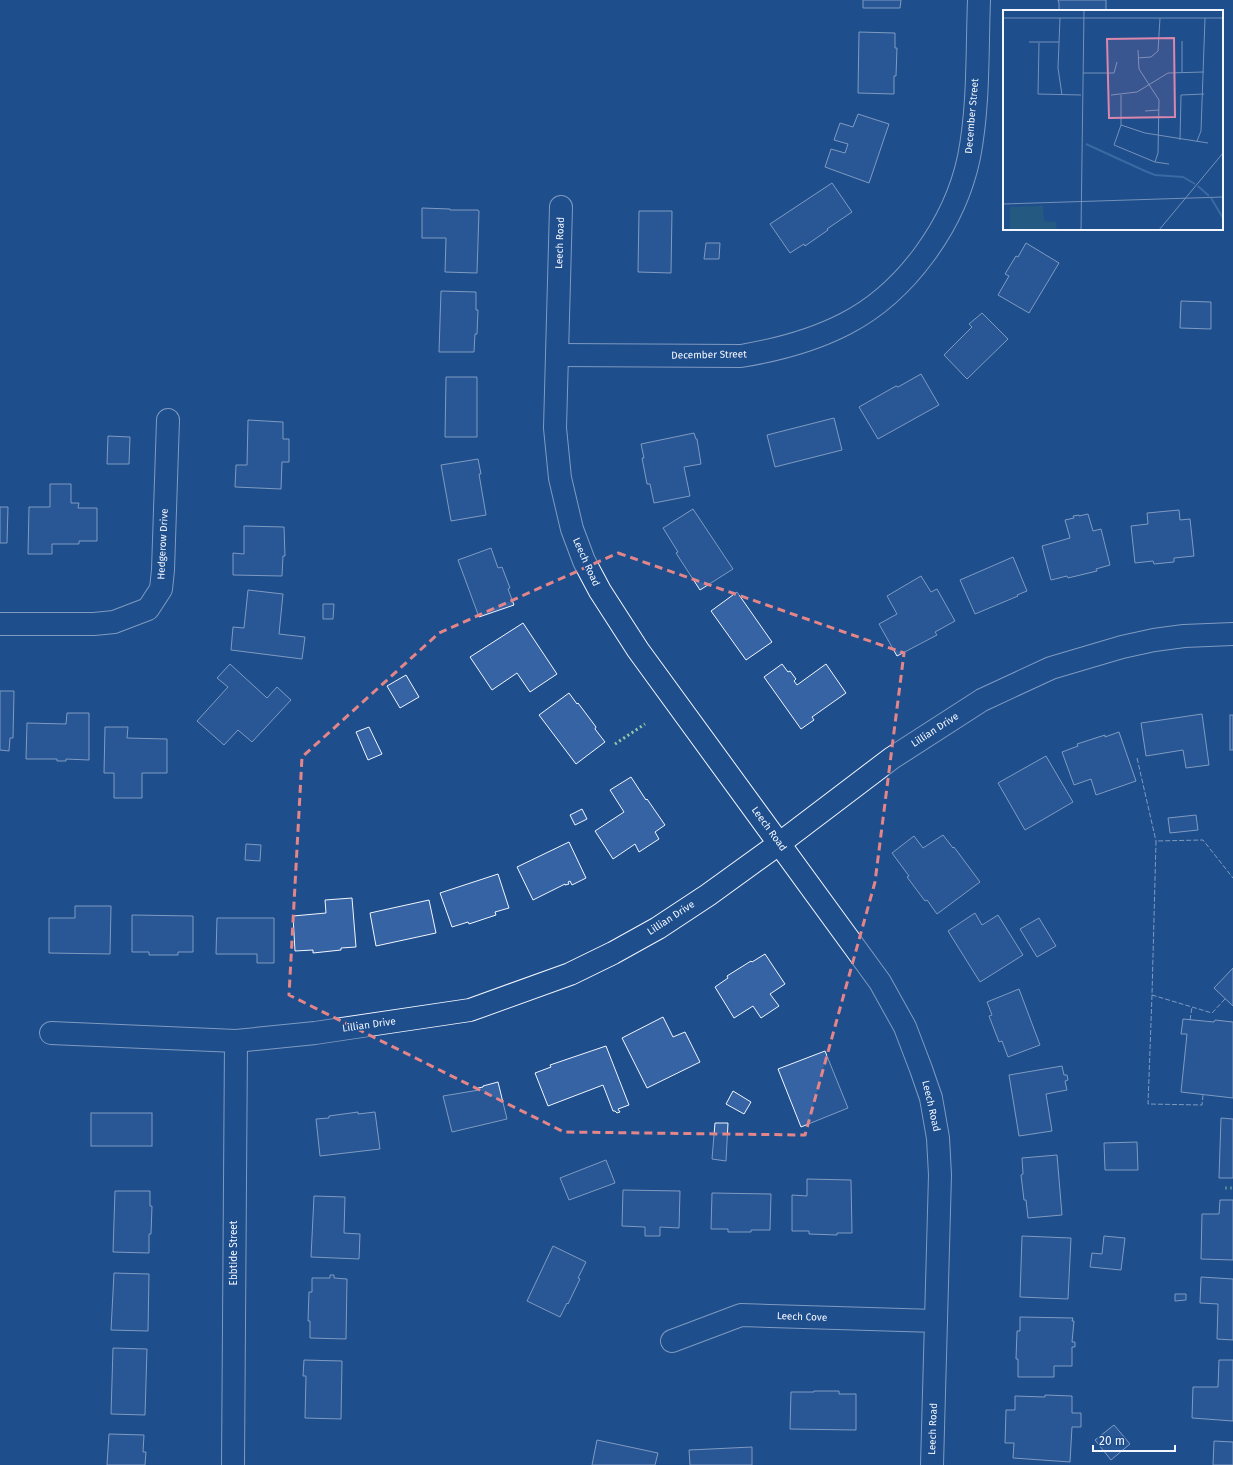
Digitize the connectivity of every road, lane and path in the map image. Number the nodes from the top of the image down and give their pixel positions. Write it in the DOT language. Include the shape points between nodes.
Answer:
graph roads {
  1 [pos="979,0"];
  2 [pos="561,207"];
  3 [pos="557,355"];
  4 [pos="168,420"];
  5 [pos="0,624"];
  6 [pos="1233,634"];
  7 [pos="780,843"];
  8 [pos="51,1033"];
  9 [pos="236,1041"];
  10 [pos="936,1321"];
  11 [pos="672,1341"];
  12 [pos="233,1465"];
  13 [pos="932,1465"];
  1 -- 3 [label="street, December Street" via="974,117 969,157 960,187 939,234 915,266 884,297 866,312 828,333 756,354"];
  2 -- 3 [label="street, Leech Road"];
  3 -- 7 [label="street, Leech Road" via="555,428 560,478 572,529 584,561 638,650"];
  4 -- 5 [label="street, Hedgerow Drive" via="164,570 160,589 148,609 114,622"];
  6 -- 7 [label="street, Lillian Drive" via="1184,636 1122,647 1051,668 988,696 892,758"];
  7 -- 9 [label="street, Lillian Drive" via="658,928 570,974 527,990 470,1010 315,1033"];
  7 -- 10 [label="street, Leech Road" via="880,982 905,1027 931,1098 938,1138 940,1175"];
  8 -- 9 [label="street, Lillian Drive"];
  9 -- 12 [label="street, Ebbtide Street"];
  10 -- 11 [label="street, Leech Cove" via="741,1315"];
  10 -- 13 [label="street, Leech Road"];
}
